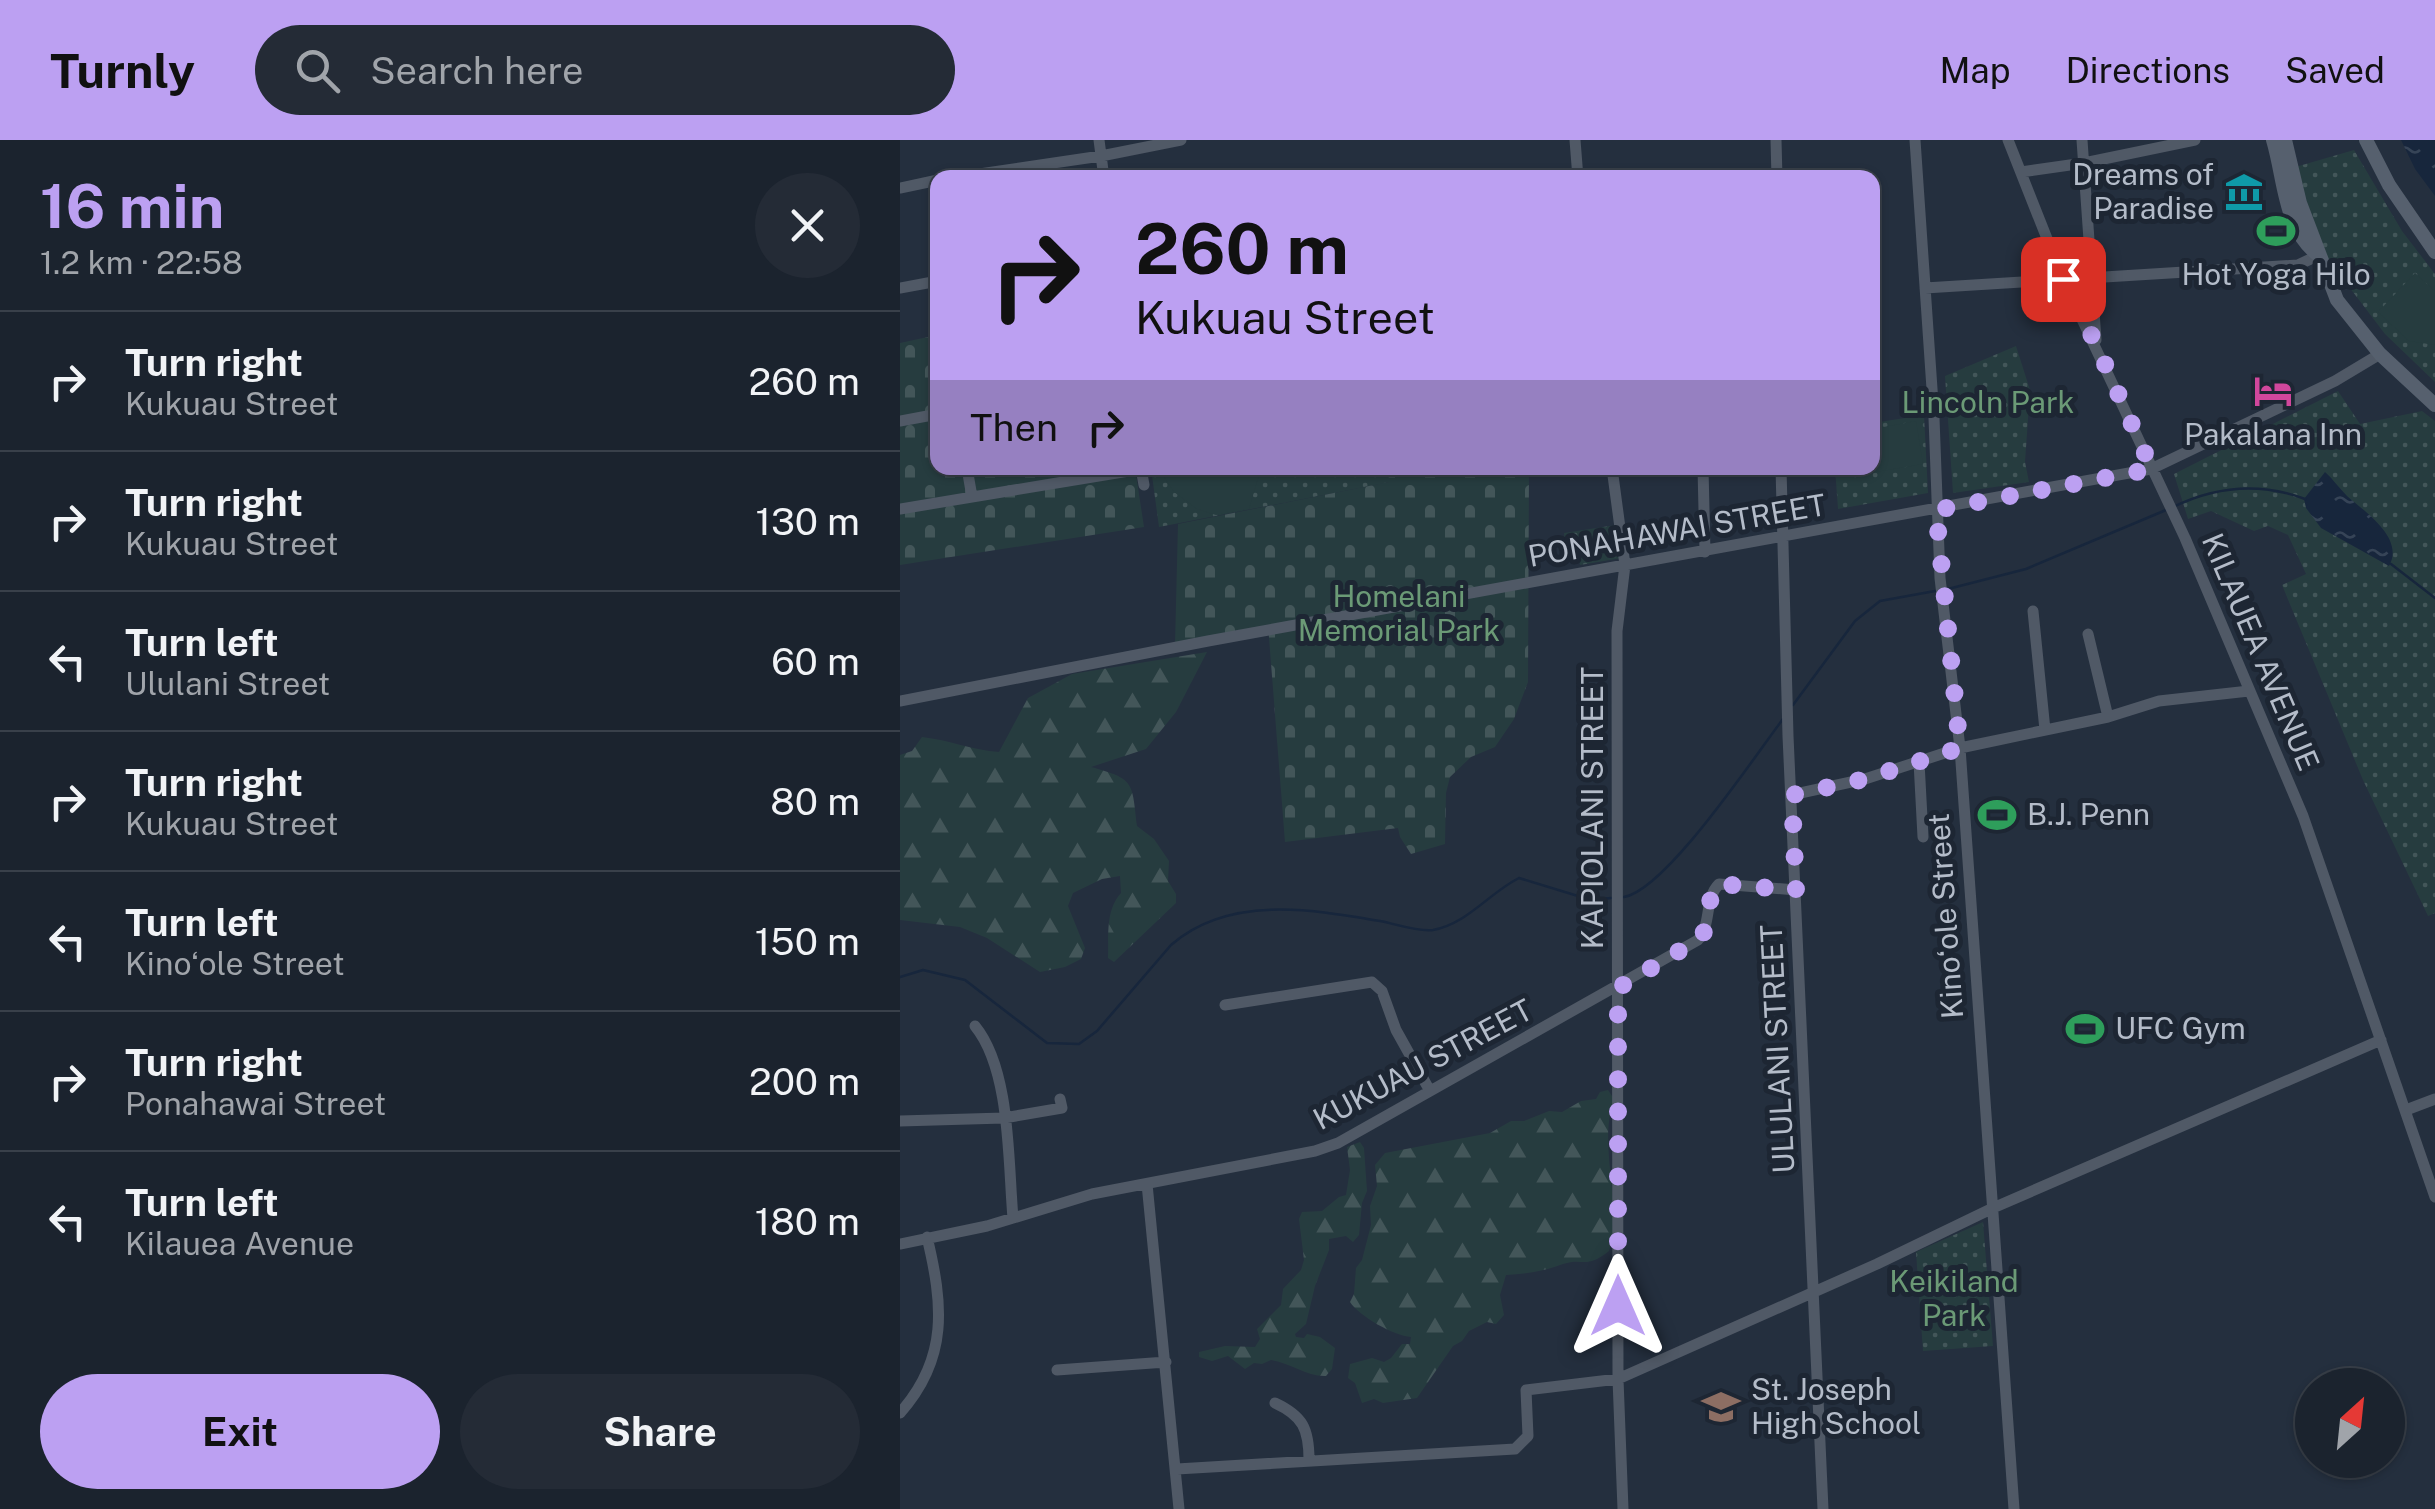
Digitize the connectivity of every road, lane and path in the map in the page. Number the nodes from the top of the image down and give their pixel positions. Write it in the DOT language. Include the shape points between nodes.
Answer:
graph roads {
  1 [pos="1099,140"];
  2 [pos="1181,140"];
  3 [pos="1574,140"];
  4 [pos="1776,140"];
  5 [pos="1915,140"];
  6 [pos="2008,140"];
  7 [pos="2082,140"];
  8 [pos="2195,140"];
  9 [pos="2273,140"];
  10 [pos="2285,140"];
  11 [pos="2366,140"];
  12 [pos="1101,156"];
  13 [pos="2084,164"];
  14 [pos="1006,170"];
  15 [pos="1103,170"];
  16 [pos="1577,170"];
  17 [pos="1777,170"];
  18 [pos="2021,172"];
  19 [pos="930,182"];
  20 [pos="900,188"];
  21 [pos="2435,252"];
  22 [pos="2319,255"];
  23 [pos="2094,277"];
  24 [pos="2063,279"];
  25 [pos="930,282"];
  26 [pos="900,288"];
  27 [pos="1925,288"];
  28 [pos="2096,344"];
  29 [pos="2380,354"];
  30 [pos="2435,405"];
  31 [pos="930,415"];
  32 [pos="900,421"];
  33 [pos="2152,469"];
  34 [pos="968,475"];
  35 [pos="1100,475"];
  36 [pos="1142,475"];
  37 [pos="1613,475"];
  38 [pos="1702,475"];
  39 [pos="1781,475"];
  40 [pos="1144,484"];
  41 [pos="972,497"];
  42 [pos="900,509"];
  43 [pos="1936,510"];
  44 [pos="1782,537"];
  45 [pos="1705,552"];
  46 [pos="1625,565"];
  47 [pos="2033,611"];
  48 [pos="2088,634"];
  49 [pos="2249,691"];
  50 [pos="900,701"];
  51 [pos="2108,718"];
  52 [pos="2045,730"];
  53 [pos="1960,748"];
  54 [pos="1919,762"];
  55 [pos="1792,795"];
  56 [pos="1923,837"];
  57 [pos="1796,890"];
  58 [pos="1618,988"];
  59 [pos="1225,1006"];
  60 [pos="975,1026"];
  61 [pos="2381,1040"];
  62 [pos="1430,1091"];
  63 [pos="1060,1099"];
  64 [pos="2435,1099"];
  65 [pos="2406,1110"];
  66 [pos="1004,1118"];
  67 [pos="900,1120"];
  68 [pos="1147,1184"];
  69 [pos="2435,1197"];
  70 [pos="1993,1208"];
  71 [pos="1012,1218"];
  72 [pos="926,1237"];
  73 [pos="900,1244"];
  74 [pos="1814,1292"];
  75 [pos="1166,1362"];
  76 [pos="1056,1370"];
  77 [pos="1618,1379"];
  78 [pos="1275,1403"];
  79 [pos="900,1413"];
  80 [pos="1308,1460"];
  81 [pos="1177,1470"];
  82 [pos="1179,1509"];
  83 [pos="1623,1509"];
  84 [pos="1823,1509"];
  85 [pos="2014,1509"];
  1 -- 12 [label="street"];
  2 -- 12 [label="street"];
  3 -- 16 [label="street"];
  4 -- 17 [label="street"];
  5 -- 27 [label="street, Kinoʻole Street"];
  6 -- 18 [label="street, KILAUEA AVENUE"];
  7 -- 13 [label="street"];
  8 -- 13 [label="street"];
  9 -- 22 [label="main road" via="2295,225"];
  10 -- 22 [label="main road"];
  11 -- 21 [label="main road"];
  12 -- 14 [label="street"];
  12 -- 15 [label="street"];
  13 -- 18 [label="street"];
  13 -- 23 [label="street"];
  18 -- 24 [label="street, KILAUEA AVENUE"];
  19 -- 20 [label="street"];
  22 -- 23 [label="street" via="2298,265"];
  22 -- 29 [label="main road" via="2338,300"];
  23 -- 24 [label="street"];
  23 -- 28 [label="street"];
  24 -- 27 [label="street"];
  24 -- 28 [label="street, KILAUEA AVENUE"];
  25 -- 26 [label="street"];
  27 -- 43 [label="street, Kinoʻole Street"];
  28 -- 33 [label="street, KILAUEA AVENUE"];
  29 -- 30 [label="main road"];
  29 -- 33 [label="street, PONAHAWAI STREET"];
  31 -- 32 [label="street"];
  33 -- 43 [label="street, PONAHAWAI STREET"];
  33 -- 49 [label="street, KILAUEA AVENUE"];
  34 -- 41 [label="street"];
  35 -- 41 [label="street"];
  36 -- 40 [label="street"];
  37 -- 46 [label="street, KAPIOLANI STREET"];
  38 -- 45 [label="street"];
  39 -- 44 [label="street, ULULANI STREET"];
  41 -- 42 [label="street"];
  43 -- 44 [label="street, PONAHAWAI STREET"];
  43 -- 53 [label="street, Kinoʻole Street"];
  44 -- 45 [label="street, PONAHAWAI STREET"];
  44 -- 55 [label="street, ULULANI STREET"];
  45 -- 46 [label="street, PONAHAWAI STREET"];
  46 -- 50 [label="street, PONAHAWAI STREET"];
  46 -- 58 [label="street, KAPIOLANI STREET" via="1618,631"];
  47 -- 52 [label="street"];
  48 -- 51 [label="street"];
  49 -- 51 [label="street" via="2159,700"];
  49 -- 61 [label="street, KILAUEA AVENUE" via="2308,827"];
  51 -- 52 [label="street"];
  52 -- 53 [label="street"];
  53 -- 54 [label="street"];
  53 -- 70 [label="street, Kinoʻole Street"];
  54 -- 55 [label="street"];
  54 -- 56 [label="street"];
  55 -- 57 [label="street, ULULANI STREET"];
  57 -- 58 [label="street, KUKUAU STREET" via="1719,884 1701,938"];
  57 -- 74 [label="street, ULULANI STREET"];
  58 -- 62 [label="street, KUKUAU STREET"];
  58 -- 77 [label="street, KAPIOLANI STREET"];
  59 -- 62 [label="street" via="1373,982"];
  60 -- 66 [label="street" via="990,1050"];
  61 -- 65 [label="street, KILAUEA AVENUE"];
  61 -- 70 [label="street"];
  62 -- 68 [label="street, KUKUAU STREET" via="1316,1151"];
  63 -- 66 [label="street" via="1062,1108"];
  64 -- 65 [label="street"];
  65 -- 69 [label="street, KILAUEA AVENUE"];
  66 -- 67 [label="street"];
  66 -- 71 [label="street"];
  68 -- 71 [label="street, KUKUAU STREET"];
  68 -- 75 [label="street"];
  70 -- 74 [label="street"];
  70 -- 85 [label="street, Kinoʻole Street"];
  71 -- 72 [label="street, KUKUAU STREET"];
  72 -- 73 [label="street, KUKUAU STREET"];
  72 -- 79 [label="street" via="939,1295 938,1330 923,1380"];
  74 -- 77 [label="street"];
  74 -- 84 [label="street, ULULANI STREET"];
  75 -- 76 [label="street"];
  75 -- 81 [label="street"];
  77 -- 80 [label="street" via="1526,1390 1528,1436 1515,1449"];
  77 -- 83 [label="street, KAPIOLANI STREET"];
  78 -- 80 [label="street" via="1304,1424"];
  80 -- 81 [label="street"];
  81 -- 82 [label="street"];
}
